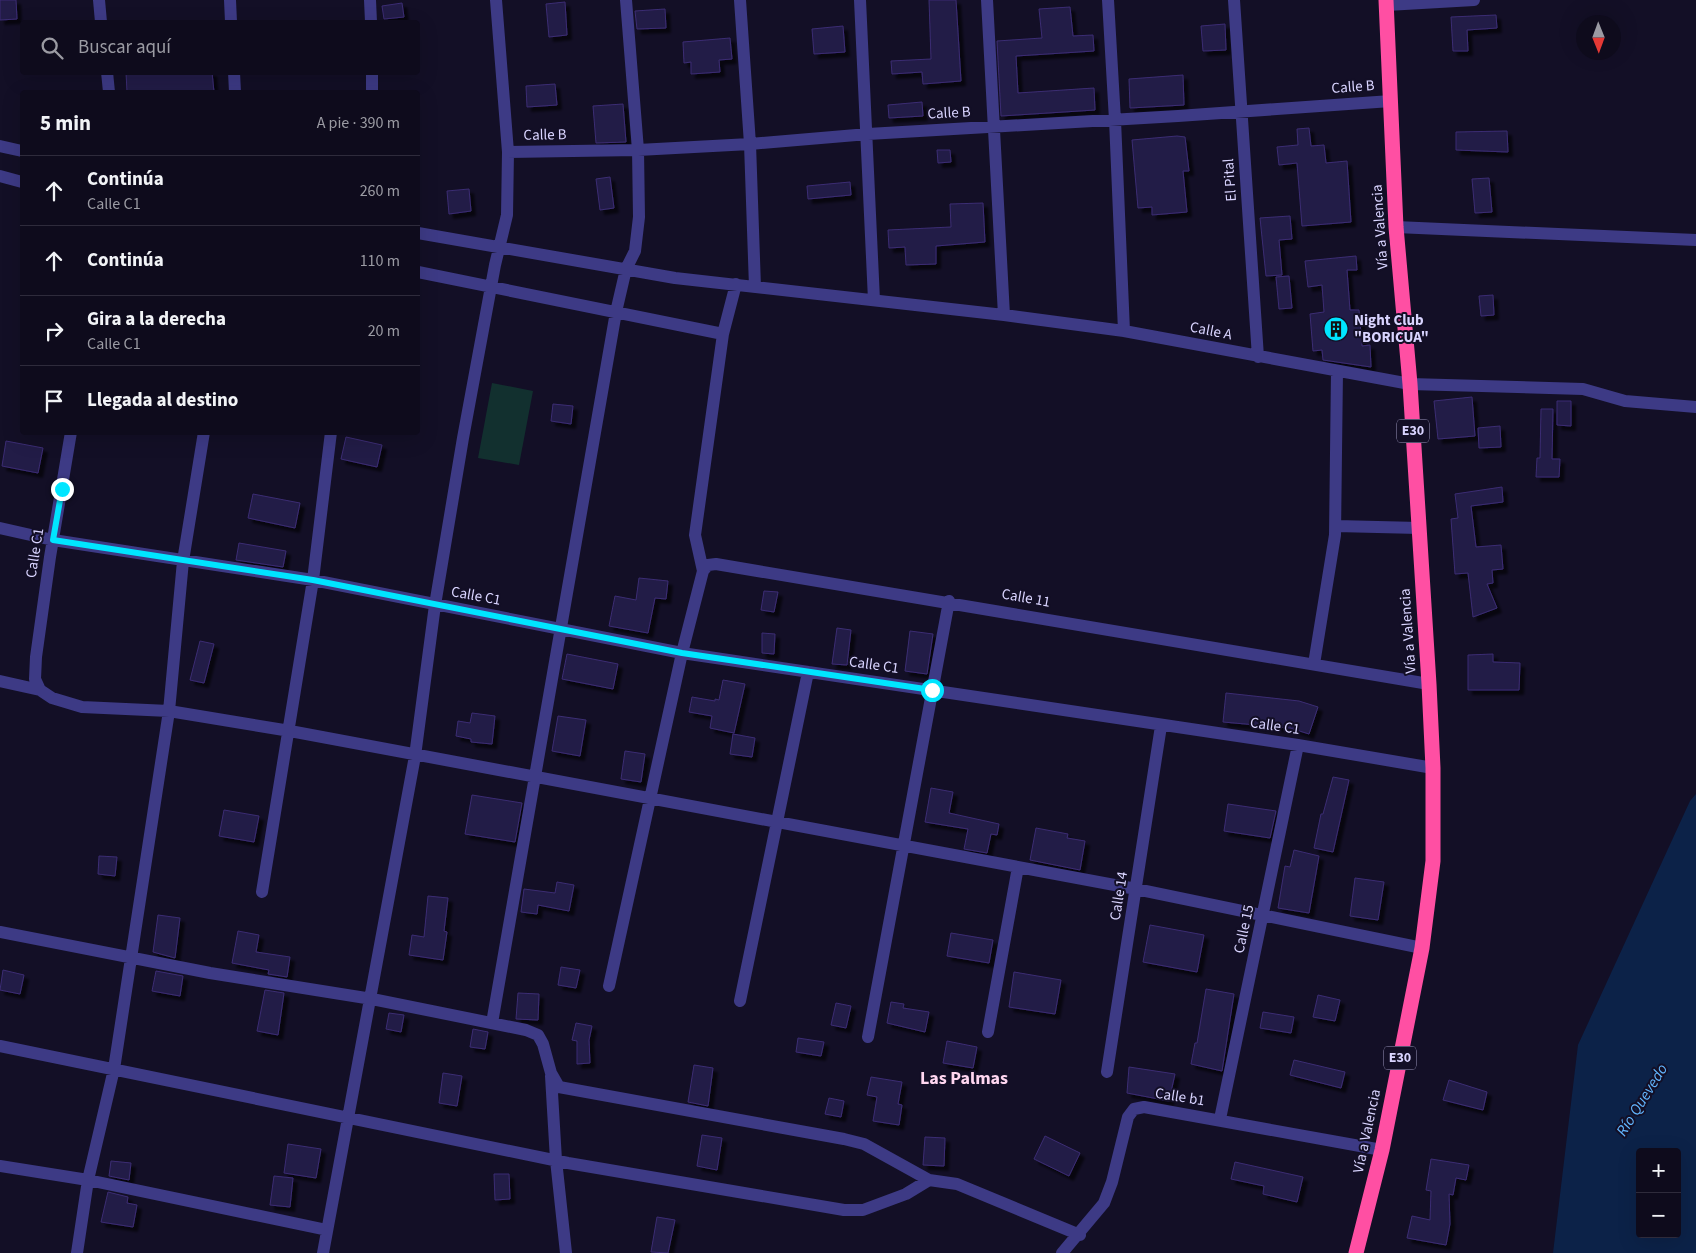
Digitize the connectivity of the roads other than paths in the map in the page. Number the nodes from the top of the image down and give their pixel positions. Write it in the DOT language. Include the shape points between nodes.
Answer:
graph roads {
  1 [pos="98,0"];
  2 [pos="230,0"];
  3 [pos="370,0"];
  4 [pos="496,0"];
  5 [pos="626,0"];
  6 [pos="740,0"];
  7 [pos="860,0"];
  8 [pos="987,0"];
  9 [pos="1108,0"];
  10 [pos="1234,0"];
  11 [pos="1474,0"];
  12 [pos="1387,2"];
  13 [pos="101,20"];
  14 [pos="231,20"];
  15 [pos="371,20"];
  16 [pos="107,75"];
  17 [pos="234,75"];
  18 [pos="372,75"];
  19 [pos="109,90"];
  20 [pos="235,90"];
  21 [pos="372,90"];
  22 [pos="1391,100"];
  23 [pos="1242,111"];
  24 [pos="1116,120"];
  25 [pos="995,126"];
  26 [pos="868,134"];
  27 [pos="750,144"];
  28 [pos="0,146"];
  29 [pos="638,150"];
  30 [pos="20,151"];
  31 [pos="508,152"];
  32 [pos="0,176"];
  33 [pos="20,181"];
  34 [pos="1396,227"];
  35 [pos="420,233"];
  36 [pos="1696,240"];
  37 [pos="499,247"];
  38 [pos="626,269"];
  39 [pos="420,272"];
  40 [pos="736,284"];
  41 [pos="756,287"];
  42 [pos="491,288"];
  43 [pos="874,300"];
  44 [pos="616,312"];
  45 [pos="1004,315"];
  46 [pos="1124,331"];
  47 [pos="723,334"];
  48 [pos="1258,357"];
  49 [pos="1337,371"];
  50 [pos="1410,384"];
  51 [pos="1696,407"];
  52 [pos="71,435"];
  53 [pos="204,435"];
  54 [pos="331,435"];
  55 [pos="1336,526"];
  56 [pos="0,528"];
  57 [pos="1419,528"];
  58 [pos="53,540"];
  59 [pos="183,561"];
  60 [pos="703,571"];
  61 [pos="313,580"];
  62 [pos="948,601"];
  63 [pos="435,605"];
  64 [pos="561,629"];
  65 [pos="682,653"];
  66 [pos="1314,664"];
  67 [pos="808,672"];
  68 [pos="0,682"];
  69 [pos="38,684"];
  70 [pos="1429,684"];
  71 [pos="932,690"];
  72 [pos="169,711"];
  73 [pos="1161,726"];
  74 [pos="290,731"];
  75 [pos="1298,745"];
  76 [pos="415,756"];
  77 [pos="1433,768"];
  78 [pos="535,777"];
  79 [pos="649,800"];
  80 [pos="778,823"];
  81 [pos="904,846"];
  82 [pos="1018,867"];
  83 [pos="1136,889"];
  84 [pos="262,892"];
  85 [pos="1263,916"];
  86 [pos="0,932"];
  87 [pos="1422,948"];
  88 [pos="129,956"];
  89 [pos="609,986"];
  90 [pos="372,999"];
  91 [pos="740,1001"];
  92 [pos="492,1024"];
  93 [pos="988,1032"];
  94 [pos="868,1037"];
  95 [pos="0,1046"];
  96 [pos="114,1069"];
  97 [pos="1107,1072"];
  98 [pos="551,1073"];
  99 [pos="350,1116"];
  100 [pos="1220,1120"];
  101 [pos="1382,1150"];
  102 [pos="556,1160"];
  103 [pos="0,1166"];
  104 [pos="88,1180"];
  105 [pos="928,1180"];
  106 [pos="327,1230"];
  107 [pos="1080,1235"];
  108 [pos="77,1253"];
  109 [pos="324,1253"];
  110 [pos="566,1253"];
  111 [pos="1062,1253"];
  112 [pos="1356,1253"];
  1 -- 13 [label="street"];
  2 -- 14 [label="street"];
  3 -- 15 [label="street"];
  4 -- 31 [label="street"];
  5 -- 29 [label="street"];
  6 -- 27 [label="street"];
  7 -- 26 [label="street"];
  8 -- 25 [label="street"];
  9 -- 24 [label="street"];
  10 -- 23 [label="street, El Pital"];
  11 -- 12 [label="street"];
  12 -- 22 [label="highway, Vía a Valencia / E30"];
  16 -- 19 [label="street"];
  17 -- 20 [label="street"];
  18 -- 21 [label="street"];
  22 -- 23 [label="street, Calle B"];
  22 -- 34 [label="highway, Vía a Valencia / E30"];
  23 -- 24 [label="street, Calle B"];
  23 -- 48 [label="street, El Pital"];
  24 -- 25 [label="street, Calle B"];
  24 -- 46 [label="street"];
  25 -- 26 [label="street, Calle B"];
  25 -- 45 [label="street"];
  26 -- 27 [label="street, Calle B"];
  26 -- 43 [label="street"];
  27 -- 29 [label="street, Calle B"];
  27 -- 41 [label="street"];
  28 -- 30 [label="street"];
  29 -- 31 [label="street, Calle B"];
  29 -- 38 [label="street" via="639,217 635,251"];
  31 -- 37 [label="street" via="507,215"];
  32 -- 33 [label="street"];
  34 -- 36 [label="street"];
  34 -- 50 [label="highway, Vía a Valencia / E30"];
  35 -- 37 [label="street, Calle A"];
  37 -- 38 [label="street, Calle A"];
  37 -- 42 [label="street"];
  38 -- 40 [label="street, Calle A"];
  38 -- 44 [label="street"];
  39 -- 42 [label="street"];
  40 -- 41 [label="street, Calle A"];
  40 -- 47 [label="street"];
  41 -- 43 [label="street, Calle A"];
  42 -- 44 [label="street"];
  42 -- 63 [label="street"];
  43 -- 45 [label="street, Calle A"];
  44 -- 47 [label="street"];
  44 -- 64 [label="street"];
  45 -- 46 [label="street, Calle A"];
  46 -- 48 [label="street, Calle A"];
  47 -- 60 [label="street" via="695,535"];
  48 -- 49 [label="street, Calle A"];
  49 -- 50 [label="street, Calle A"];
  49 -- 55 [label="street"];
  50 -- 51 [label="street, Calle A" via="1584,389 1625,401"];
  50 -- 57 [label="highway, Vía a Valencia / E30"];
  52 -- 58 [label="street, Calle C1"];
  53 -- 59 [label="street"];
  54 -- 61 [label="street"];
  55 -- 57 [label="street"];
  55 -- 66 [label="street"];
  56 -- 58 [label="street, Calle C1"];
  57 -- 70 [label="highway, Vía a Valencia / E30"];
  58 -- 59 [label="street, Calle C1"];
  58 -- 69 [label="street, Calle C1"];
  59 -- 61 [label="street, Calle C1"];
  59 -- 72 [label="street"];
  60 -- 62 [label="street, Calle 11" via="708,565 716,564"];
  60 -- 65 [label="street"];
  61 -- 63 [label="street, Calle C1"];
  61 -- 74 [label="street"];
  62 -- 66 [label="street, Calle 11"];
  62 -- 71 [label="street"];
  63 -- 64 [label="street, Calle C1"];
  63 -- 76 [label="street"];
  64 -- 65 [label="street, Calle C1"];
  64 -- 78 [label="street"];
  65 -- 67 [label="street, Calle C1"];
  65 -- 79 [label="street"];
  66 -- 70 [label="street, Calle 11"];
  67 -- 71 [label="street, Calle C1"];
  67 -- 80 [label="street"];
  68 -- 69 [label="street"];
  69 -- 72 [label="street" via="52,698 82,707"];
  70 -- 77 [label="highway, Vía a Valencia / E30"];
  71 -- 73 [label="street, Calle C1"];
  71 -- 81 [label="street"];
  72 -- 74 [label="street"];
  72 -- 88 [label="street"];
  73 -- 75 [label="street, Calle C1"];
  73 -- 83 [label="street, Calle 14"];
  74 -- 76 [label="street"];
  74 -- 84 [label="street"];
  75 -- 77 [label="street, Calle C1"];
  75 -- 85 [label="street, Calle 15"];
  76 -- 78 [label="street"];
  76 -- 90 [label="street"];
  77 -- 87 [label="highway, Vía a Valencia / E30" via="1433,862"];
  78 -- 79 [label="street"];
  78 -- 92 [label="street"];
  79 -- 80 [label="street"];
  79 -- 89 [label="street"];
  80 -- 81 [label="street"];
  80 -- 91 [label="street"];
  81 -- 82 [label="street"];
  81 -- 94 [label="street"];
  82 -- 83 [label="street"];
  82 -- 93 [label="street"];
  83 -- 85 [label="street"];
  83 -- 97 [label="street, Calle 14"];
  85 -- 87 [label="street"];
  85 -- 100 [label="street, Calle 15"];
  86 -- 88 [label="street"];
  87 -- 101 [label="highway, Vía a Valencia / E30"];
  88 -- 90 [label="street" via="210,973"];
  88 -- 96 [label="street"];
  90 -- 92 [label="street"];
  90 -- 99 [label="street"];
  92 -- 98 [label="street" via="538,1035"];
  95 -- 96 [label="street"];
  96 -- 99 [label="street"];
  96 -- 104 [label="street"];
  98 -- 102 [label="street"];
  98 -- 105 [label="street" via="559,1087 574,1091 864,1144"];
  99 -- 102 [label="street"];
  99 -- 106 [label="street"];
  100 -- 101 [label="street, Calle b1"];
  100 -- 107 [label="street, Calle b1" via="1144,1107 1134,1109 1128,1117 1104,1203"];
  101 -- 112 [label="highway, Vía a Valencia / E30"];
  102 -- 105 [label="street" via="844,1210 863,1210 906,1194"];
  102 -- 110 [label="street"];
  103 -- 104 [label="street"];
  104 -- 106 [label="street"];
  104 -- 108 [label="street"];
  105 -- 107 [label="street" via="957,1184"];
  106 -- 109 [label="street"];
  107 -- 111 [label="street, Calle b1"];
}
